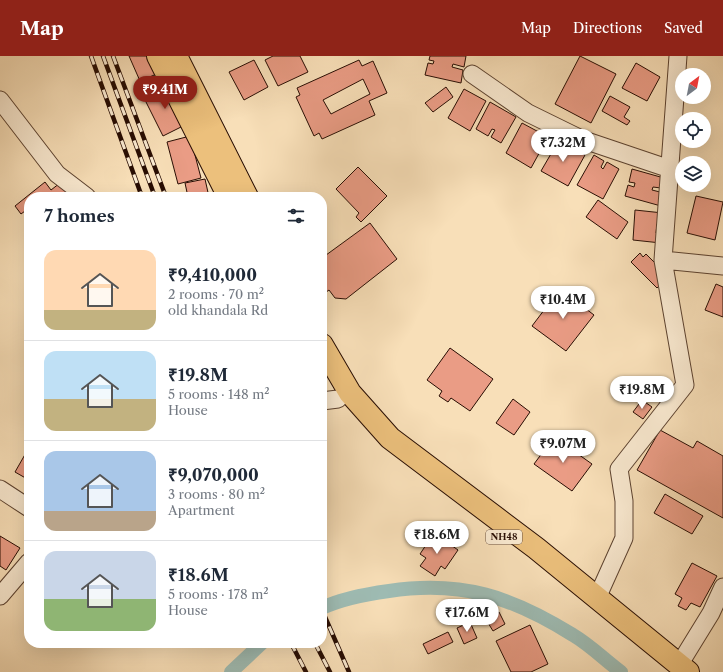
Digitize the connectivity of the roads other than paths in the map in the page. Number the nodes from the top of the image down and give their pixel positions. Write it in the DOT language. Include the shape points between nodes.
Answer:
graph roads {
  1 [pos="158,56"];
  2 [pos="176,56"];
  3 [pos="678,56"];
  4 [pos="472,74"];
  5 [pos="2,105"];
  6 [pos="670,169"];
  7 [pos="80,192"];
  8 [pos="226,192"];
  9 [pos="244,192"];
  10 [pos="663,260"];
  11 [pos="723,266"];
  12 [pos="327,354"];
  13 [pos="327,389"];
  14 [pos="330,400"];
  15 [pos="0,489"];
  16 [pos="24,505"];
  17 [pos="24,568"];
  18 [pos="723,587"];
  19 [pos="0,596"];
  20 [pos="597,598"];
  21 [pos="680,670"];
  1 -- 8 [label="highway"];
  2 -- 9 [label="highway"];
  3 -- 6 [label="street"];
  4 -- 6 [label="street" via="528,113 581,139"];
  5 -- 7 [label="street" via="57,174"];
  6 -- 10 [label="street"];
  10 -- 11 [label="street"];
  10 -- 20 [label="street" via="685,385 619,469 624,501 624,538"];
  12 -- 20 [label="highway, NH48" via="350,393 390,438 536,548"];
  13 -- 14 [label="highway, NH48"];
  14 -- 21 [label="highway, NH48" via="384,445"];
  15 -- 16 [label="street"];
  17 -- 19 [label="street"];
  18 -- 21 [label="street"];
  20 -- 21 [label="highway, NH48"];
}
